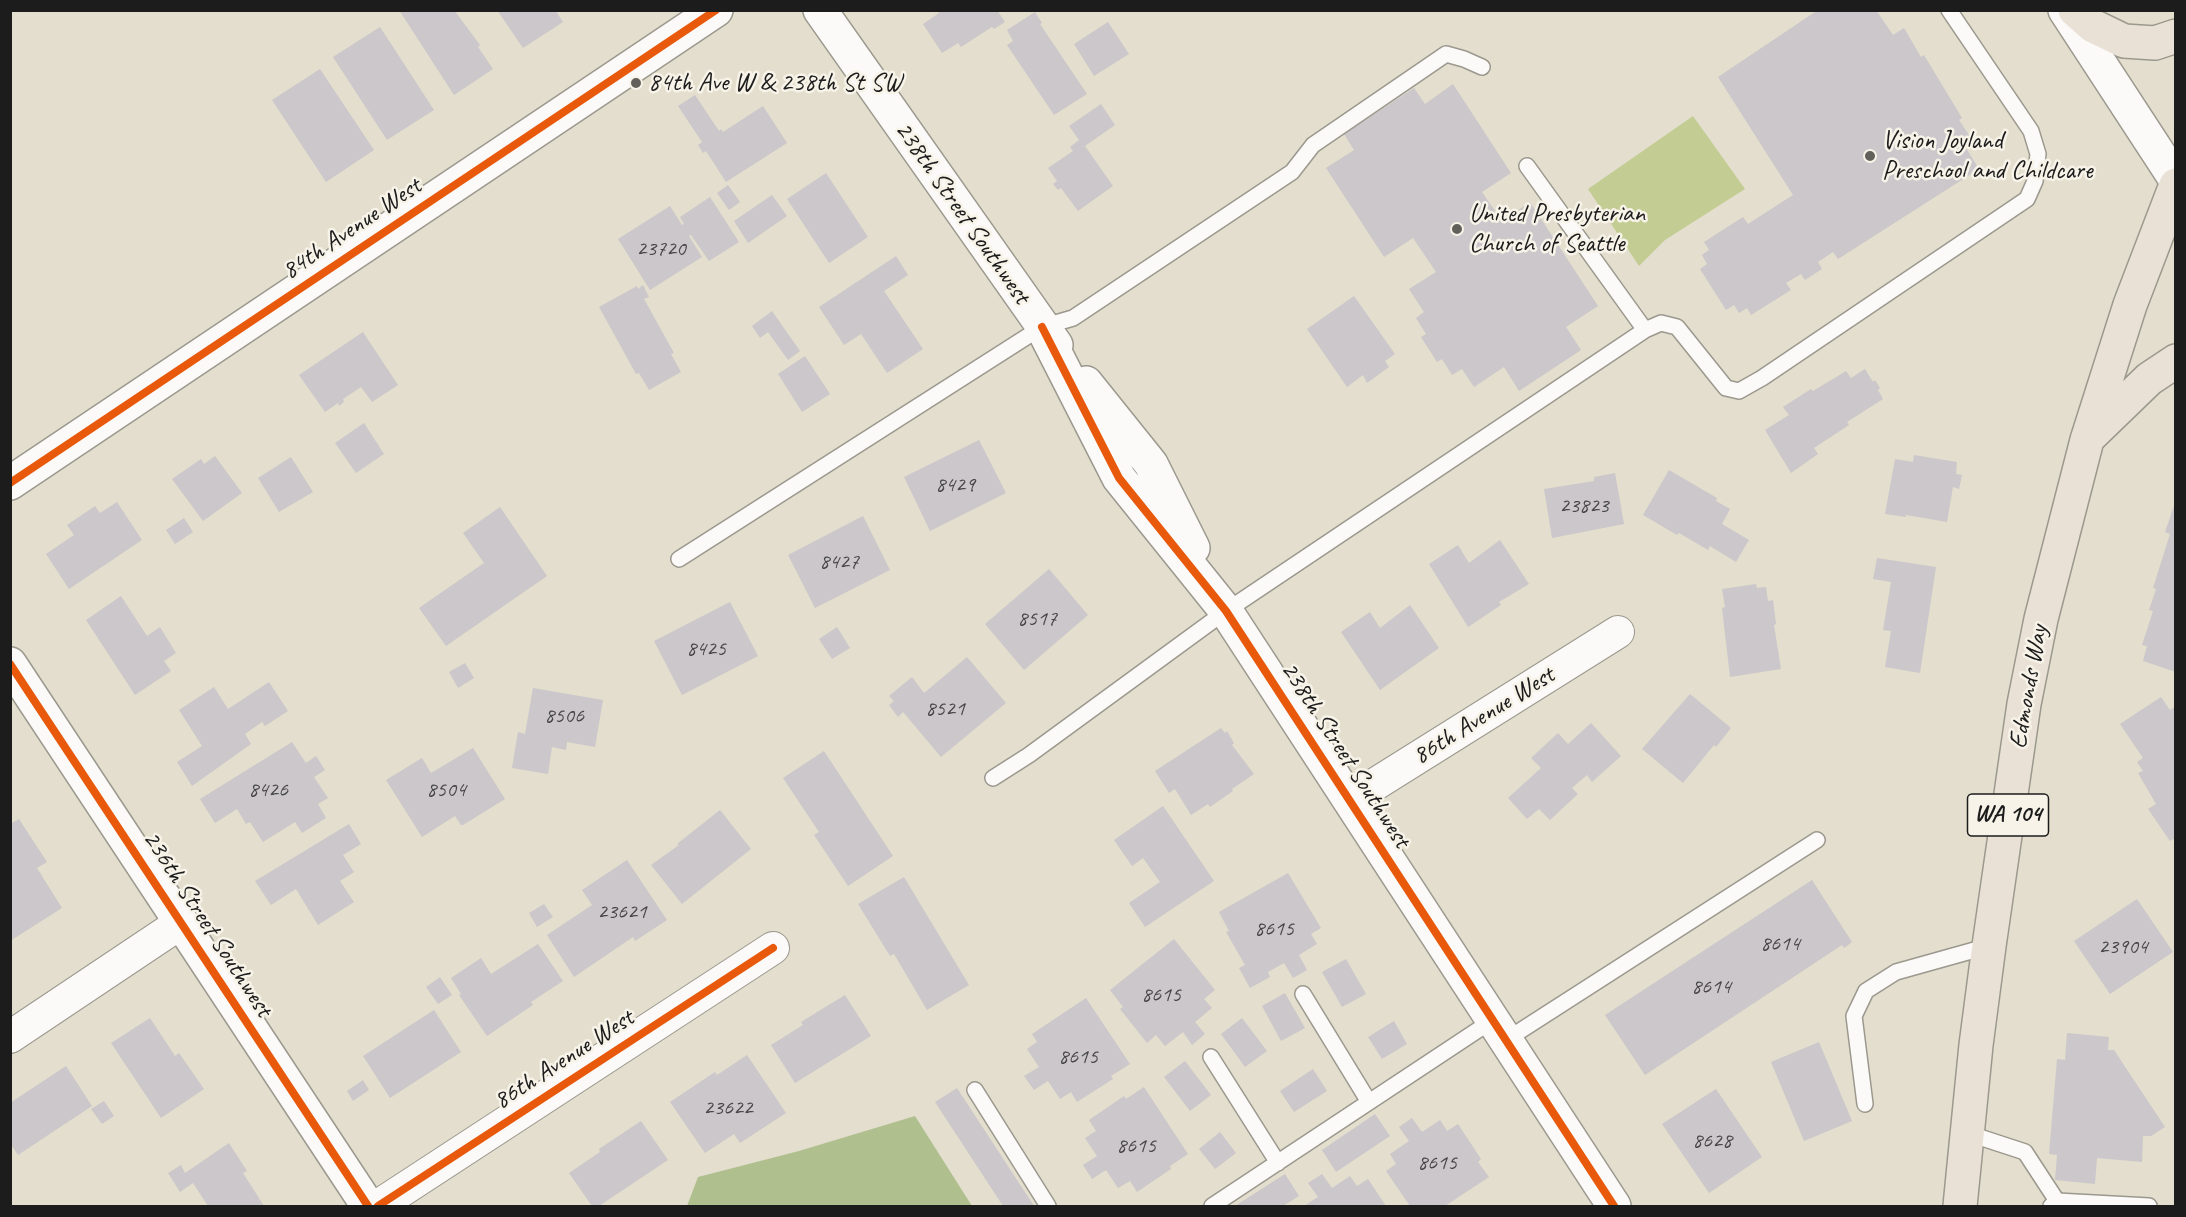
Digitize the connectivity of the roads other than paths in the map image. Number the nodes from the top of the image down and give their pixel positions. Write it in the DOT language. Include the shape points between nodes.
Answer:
graph roads {
  1 [pos="716,10"];
  2 [pos="820,10"];
  3 [pos="1949,10"];
  4 [pos="2065,10"];
  5 [pos="2075,10"];
  6 [pos="2175,36"];
  7 [pos="1482,67"];
  8 [pos="1527,166"];
  9 [pos="2175,180"];
  10 [pos="2175,185"];
  11 [pos="1042,327"];
  12 [pos="1645,330"];
  13 [pos="2175,362"];
  14 [pos="2087,440"];
  15 [pos="10,483"];
  16 [pos="679,559"];
  17 [pos="1226,611"];
  18 [pos="1617,632"];
  19 [pos="10,664"];
  20 [pos="993,778"];
  21 [pos="1350,800"];
  22 [pos="1816,840"];
  23 [pos="182,922"];
  24 [pos="1989,946"];
  25 [pos="773,948"];
  26 [pos="1304,994"];
  27 [pos="1499,1030"];
  28 [pos="10,1037"];
  29 [pos="1211,1057"];
  30 [pos="975,1090"];
  31 [pos="1369,1102"];
  32 [pos="1865,1104"];
  33 [pos="1967,1133"];
  34 [pos="1278,1163"];
  35 [pos="2054,1204"];
  36 [pos="368,1206"];
  37 [pos="378,1206"];
  38 [pos="1048,1206"];
  39 [pos="1212,1206"];
  40 [pos="1614,1206"];
  41 [pos="1960,1206"];
  42 [pos="2149,1206"];
  1 -- 15 [label="street, 84th Avenue West"];
  2 -- 11 [label="street, 238th Street Southwest"];
  3 -- 12 [label="lane" via="2031,131 2038,154 2035,181 2027,199 1739,391 1726,388 1677,327 1661,323"];
  4 -- 9 [label="street"];
  5 -- 6 [label="main road" via="2093,26 2124,41 2155,43"];
  7 -- 11 [label="lane" via="1446,54 1313,145 1292,172 1073,318"];
  8 -- 12 [label="lane"];
  10 -- 14 [label="main road, Edmonds Way / WA 104" via="2130,305"];
  11 -- 16 [label="lane"];
  11 -- 17 [label="street, 238th Street Southwest" via="1119,478"];
  12 -- 17 [label="lane"];
  13 -- 14 [label="main road" via="2149,379"];
  14 -- 24 [label="main road, Edmonds Way / WA 104" via="2041,619 2024,704"];
  17 -- 20 [label="lane"];
  17 -- 21 [label="street, 238th Street Southwest"];
  18 -- 21 [label="street, 86th Avenue West"];
  19 -- 23 [label="street, 236th Street Southwest"];
  21 -- 27 [label="street, 238th Street Southwest"];
  22 -- 27 [label="lane"];
  23 -- 28 [label="street"];
  23 -- 36 [label="street, 236th Street Southwest"];
  24 -- 32 [label="lane" via="1896,972 1866,991 1854,1016"];
  24 -- 33 [label="main road, Edmonds Way / WA 104"];
  25 -- 37 [label="street, 86th Avenue West"];
  26 -- 31 [label="lane"];
  27 -- 31 [label="lane"];
  27 -- 40 [label="street, 238th Street Southwest"];
  29 -- 34 [label="lane"];
  30 -- 38 [label="lane"];
  31 -- 34 [label="lane"];
  33 -- 35 [label="lane" via="2025,1152"];
  33 -- 41 [label="main road, Edmonds Way / WA 104"];
  34 -- 39 [label="lane"];
  35 -- 42 [label="lane"];
}
